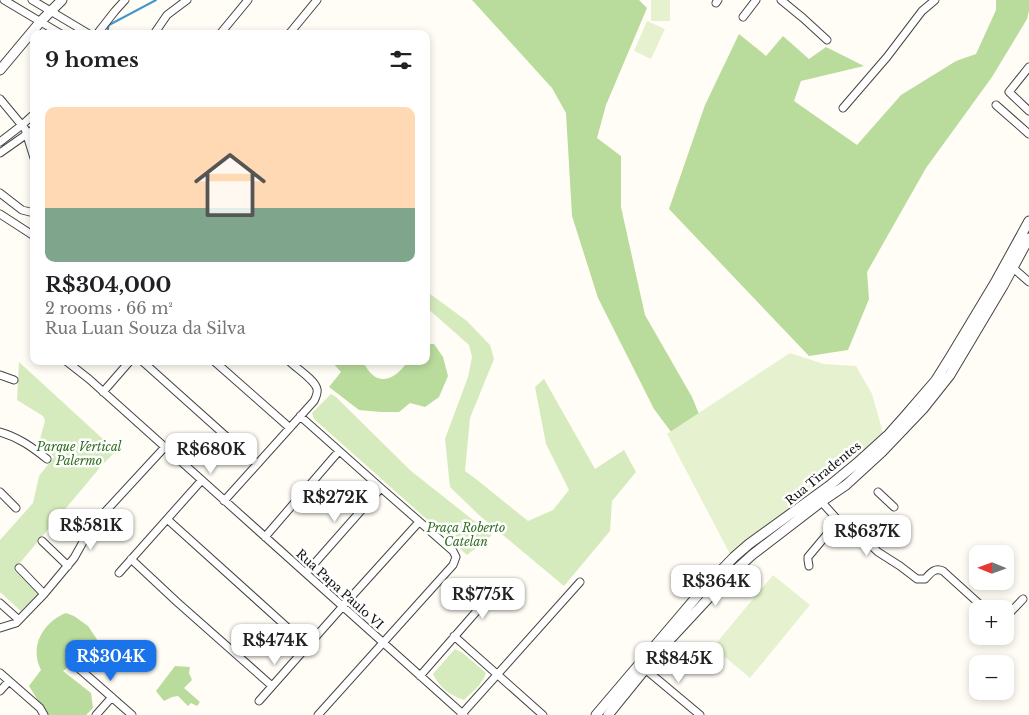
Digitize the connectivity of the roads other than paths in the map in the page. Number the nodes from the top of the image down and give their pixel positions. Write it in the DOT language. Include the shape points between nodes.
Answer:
graph roads {
  1 [pos="4,0"];
  2 [pos="32,0"];
  3 [pos="62,0"];
  4 [pos="125,0"];
  5 [pos="187,0"];
  6 [pos="248,0"];
  7 [pos="317,0"];
  8 [pos="756,0"];
  9 [pos="781,0"];
  10 [pos="935,0"];
  11 [pos="51,12"];
  12 [pos="743,17"];
  13 [pos="41,21"];
  14 [pos="33,30"];
  15 [pos="55,30"];
  16 [pos="82,30"];
  17 [pos="100,30"];
  18 [pos="157,30"];
  19 [pos="223,30"];
  20 [pos="292,30"];
  21 [pos="30,34"];
  22 [pos="827,40"];
  23 [pos="0,70"];
  24 [pos="1028,70"];
  25 [pos="0,99"];
  26 [pos="996,105"];
  27 [pos="842,108"];
  28 [pos="1029,111"];
  29 [pos="30,118"];
  30 [pos="22,125"];
  31 [pos="30,132"];
  32 [pos="27,134"];
  33 [pos="1029,134"];
  34 [pos="0,141"];
  35 [pos="30,144"];
  36 [pos="3,151"];
  37 [pos="0,192"];
  38 [pos="30,212"];
  39 [pos="0,214"];
  40 [pos="1029,221"];
  41 [pos="30,233"];
  42 [pos="1029,238"];
  43 [pos="1009,265"];
  44 [pos="1029,282"];
  45 [pos="71,365"];
  46 [pos="127,365"];
  47 [pos="146,365"];
  48 [pos="219,365"];
  49 [pos="293,365"];
  50 [pos="0,375"];
  51 [pos="14,380"];
  52 [pos="103,392"];
  53 [pos="300,416"];
  54 [pos="290,428"];
  55 [pos="0,432"];
  56 [pos="164,448"];
  57 [pos="338,451"];
  58 [pos="47,459"];
  59 [pos="257,464"];
  60 [pos="201,481"];
  61 [pos="381,488"];
  62 [pos="0,492"];
  63 [pos="878,492"];
  64 [pos="819,499"];
  65 [pos="224,501"];
  66 [pos="894,507"];
  67 [pos="16,508"];
  68 [pos="166,519"];
  69 [pos="839,520"];
  70 [pos="419,522"];
  71 [pos="845,528"];
  72 [pos="769,530"];
  73 [pos="265,537"];
  74 [pos="774,538"];
  75 [pos="42,542"];
  76 [pos="854,542"];
  77 [pos="737,554"];
  78 [pos="131,559"];
  79 [pos="742,564"];
  80 [pos="68,566"];
  81 [pos="809,566"];
  82 [pos="19,568"];
  83 [pos="118,573"];
  84 [pos="306,573"];
  85 [pos="580,582"];
  86 [pos="496,589"];
  87 [pos="44,594"];
  88 [pos="1023,599"];
  89 [pos="975,600"];
  90 [pos="0,604"];
  91 [pos="343,606"];
  92 [pos="694,606"];
  93 [pos="1014,608"];
  94 [pos="19,620"];
  95 [pos="0,628"];
  96 [pos="454,636"];
  97 [pos="383,643"];
  98 [pos="308,646"];
  99 [pos="75,665"];
  100 [pos="645,669"];
  101 [pos="0,673"];
  102 [pos="420,676"];
  103 [pos="498,676"];
  104 [pos="9,681"];
  105 [pos="272,686"];
  106 [pos="0,691"];
  107 [pos="112,697"];
  108 [pos="259,701"];
  109 [pos="42,714"];
  110 [pos="96,715"];
  111 [pos="132,715"];
  112 [pos="318,715"];
  113 [pos="462,715"];
  114 [pos="543,715"];
  115 [pos="596,715"];
  116 [pos="608,715"];
  117 [pos="700,715"];
  1 -- 13 [label="street"];
  2 -- 11 [label="street"];
  3 -- 11 [label="street"];
  4 -- 17 [label="street"];
  5 -- 18 [label="street" via="168,15"];
  6 -- 19 [label="street"];
  7 -- 20 [label="street"];
  8 -- 12 [label="street"];
  9 -- 22 [label="street"];
  10 -- 27 [label="street" via="922,11"];
  11 -- 13 [label="street"];
  11 -- 16 [label="street"];
  13 -- 14 [label="street"];
  13 -- 15 [label="street"];
  21 -- 23 [label="street"];
  24 -- 28 [label="street" via="1009,92"];
  25 -- 30 [label="street"];
  26 -- 33 [label="street"];
  29 -- 30 [label="street"];
  30 -- 32 [label="street"];
  30 -- 34 [label="street"];
  31 -- 32 [label="street"];
  32 -- 35 [label="street"];
  32 -- 36 [label="street"];
  34 -- 36 [label="street"];
  37 -- 38 [label="street" via="22,210"];
  39 -- 41 [label="street"];
  40 -- 43 [label="street, Rua Tiradentes"];
  42 -- 43 [label="street, Rua Tiradentes"];
  43 -- 44 [label="street"];
  43 -- 64 [label="street, Rua Tiradentes" via="936,380 889,439 857,463"];
  45 -- 52 [label="street, Rua Papa Paulo VI"];
  46 -- 52 [label="street"];
  47 -- 59 [label="street"];
  48 -- 54 [label="street"];
  49 -- 53 [label="street" via="317,389 314,401"];
  50 -- 51 [label="street"];
  52 -- 56 [label="street, Rua Papa Paulo VI"];
  53 -- 54 [label="street"];
  53 -- 57 [label="street"];
  54 -- 59 [label="street"];
  55 -- 58 [label="street" via="21,440"];
  56 -- 60 [label="street, Rua Papa Paulo VI"];
  56 -- 80 [label="street" via="92,526"];
  57 -- 61 [label="street"];
  57 -- 73 [label="street"];
  59 -- 65 [label="street"];
  60 -- 65 [label="street, Rua Papa Paulo VI"];
  60 -- 68 [label="street"];
  61 -- 70 [label="street"];
  61 -- 84 [label="street"];
  62 -- 67 [label="street"];
  63 -- 66 [label="street"];
  64 -- 69 [label="street"];
  64 -- 72 [label="street, Rua Tiradentes"];
  64 -- 74 [label="street, Rua Tiradentes"];
  65 -- 73 [label="street, Rua Papa Paulo VI"];
  68 -- 78 [label="street"];
  68 -- 98 [label="street"];
  69 -- 71 [label="street"];
  69 -- 81 [label="street" via="808,557"];
  70 -- 91 [label="street"];
  70 -- 97 [label="street" via="455,553 456,559"];
  71 -- 76 [label="street"];
  71 -- 89 [label="street" via="861,536 917,579 925,579 939,569"];
  72 -- 74 [label="street"];
  72 -- 77 [label="street, Rua Tiradentes"];
  73 -- 84 [label="street, Rua Papa Paulo VI"];
  74 -- 79 [label="street, Rua Tiradentes"];
  75 -- 80 [label="street"];
  77 -- 79 [label="street"];
  77 -- 92 [label="street, Rua Tiradentes" via="704,588"];
  78 -- 83 [label="street"];
  78 -- 105 [label="street"];
  79 -- 92 [label="street, Rua Tiradentes"];
  80 -- 87 [label="street"];
  82 -- 87 [label="street"];
  84 -- 91 [label="street, Rua Papa Paulo VI"];
  85 -- 103 [label="street"];
  86 -- 96 [label="street"];
  87 -- 94 [label="street"];
  88 -- 93 [label="street"];
  90 -- 94 [label="street"];
  91 -- 97 [label="street, Rua Papa Paulo VI"];
  91 -- 98 [label="street"];
  92 -- 100 [label="street, Rua Tiradentes"];
  92 -- 115 [label="street, Rua Tiradentes"];
  94 -- 95 [label="street"];
  96 -- 102 [label="street"];
  96 -- 103 [label="street"];
  97 -- 102 [label="street, Rua Papa Paulo VI"];
  97 -- 112 [label="street"];
  98 -- 105 [label="street"];
  99 -- 107 [label="street"];
  100 -- 116 [label="street, Rua Tiradentes"];
  100 -- 117 [label="street"];
  101 -- 104 [label="street"];
  102 -- 113 [label="street, Rua Papa Paulo VI"];
  103 -- 113 [label="street"];
  103 -- 114 [label="street"];
  104 -- 106 [label="street"];
  104 -- 109 [label="street"];
  105 -- 108 [label="street"];
  107 -- 110 [label="street"];
  107 -- 111 [label="street"];
}
